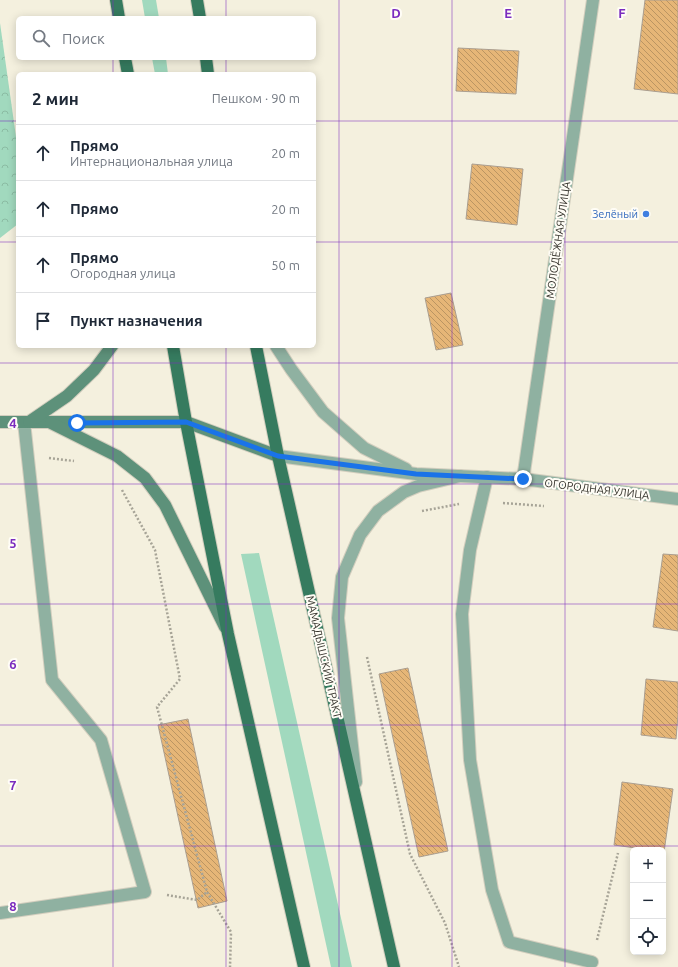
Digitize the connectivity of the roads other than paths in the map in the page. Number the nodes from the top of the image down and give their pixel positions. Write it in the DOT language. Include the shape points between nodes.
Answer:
graph roads {
  1 [pos="116,0"];
  2 [pos="197,0"];
  3 [pos="593,0"];
  4 [pos="119,16"];
  5 [pos="200,16"];
  6 [pos="125,60"];
  7 [pos="206,60"];
  8 [pos="128,72"];
  9 [pos="208,72"];
  10 [pos="110,348"];
  11 [pos="173,348"];
  12 [pos="256,348"];
  13 [pos="277,348"];
  14 [pos="0,422"];
  15 [pos="26,422"];
  16 [pos="186,422"];
  17 [pos="51,423"];
  18 [pos="278,456"];
  19 [pos="416,474"];
  20 [pos="460,476"];
  21 [pos="487,477"];
  22 [pos="523,479"];
  23 [pos="678,499"];
  24 [pos="228,634"];
  25 [pos="360,820"];
  26 [pos="0,913"];
  27 [pos="592,962"];
  28 [pos="304,967"];
  29 [pos="394,967"];
  1 -- 4 [label="main road"];
  2 -- 5 [label="main road"];
  3 -- 22 [label="street, МОЛОДЁЖНАЯ УЛИЦА"];
  6 -- 8 [label="main road"];
  7 -- 9 [label="main road"];
  10 -- 15 [label="street" via="94,370 67,396"];
  11 -- 16 [label="main road"];
  12 -- 18 [label="main road, МАМАДЫШСКИЙ ТРАКТ"];
  13 -- 19 [label="street" via="323,412 364,448"];
  14 -- 15 [label="street"];
  15 -- 17 [label="street"];
  15 -- 26 [label="street" via="52,680 101,740 145,892"];
  16 -- 17 [label="street"];
  16 -- 18 [label="street"];
  16 -- 24 [label="main road"];
  17 -- 24 [label="street" via="118,456 145,478 165,505"];
  18 -- 19 [label="street, ОГОРОДНАЯ УЛИЦА"];
  18 -- 25 [label="main road, МАМАДЫШСКИЙ ТРАКТ"];
  19 -- 20 [label="street, ОГОРОДНАЯ УЛИЦА"];
  20 -- 21 [label="street, ОГОРОДНАЯ УЛИЦА"];
  20 -- 25 [label="street" via="418,486 404,492 378,511 360,535 342,577 338,618"];
  21 -- 22 [label="street, ОГОРОДНАЯ УЛИЦА"];
  21 -- 27 [label="street" via="470,550 462,614 470,760 492,890 509,942"];
  22 -- 23 [label="street, ОГОРОДНАЯ УЛИЦА"];
  24 -- 28 [label="main road"];
  25 -- 29 [label="main road, МАМАДЫШСКИЙ ТРАКТ"];
}
